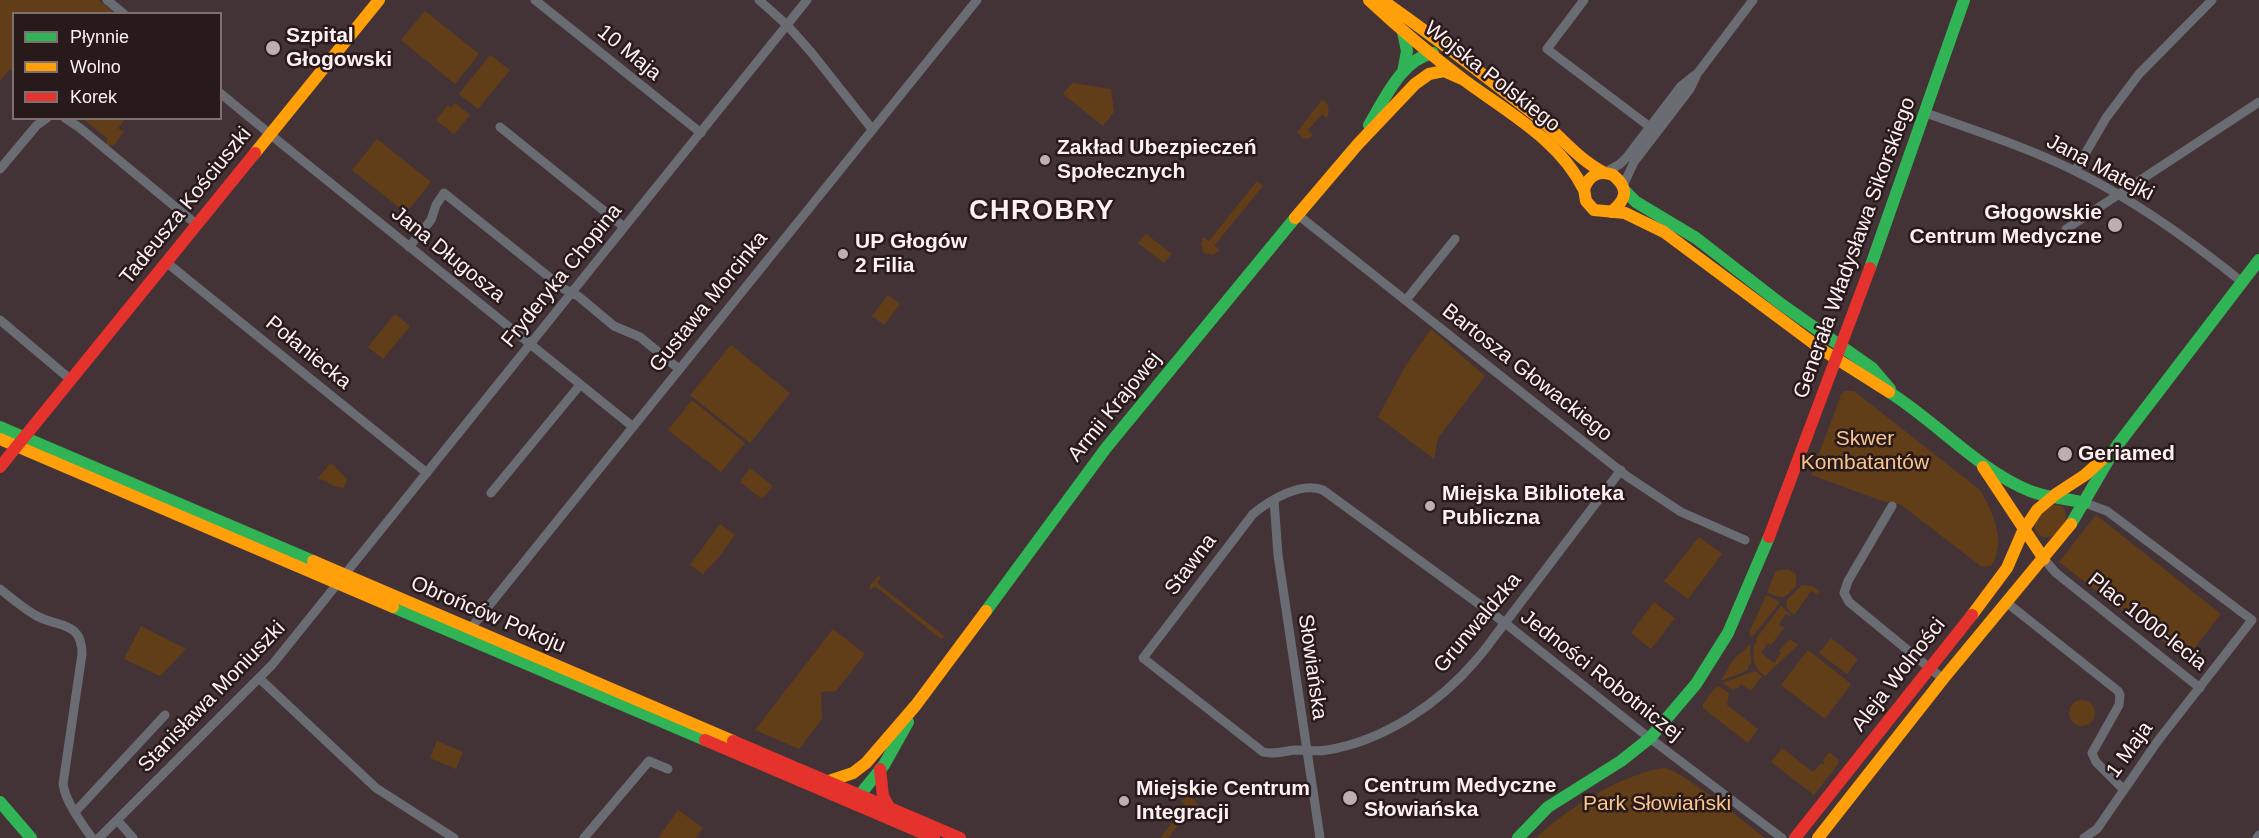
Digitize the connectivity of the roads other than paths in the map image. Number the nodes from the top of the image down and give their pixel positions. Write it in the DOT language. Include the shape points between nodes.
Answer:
graph roads {
  1 [pos="107,0"];
  2 [pos="379,0"];
  3 [pos="535,0"];
  4 [pos="759,0"];
  5 [pos="807,0"];
  6 [pos="977,0"];
  7 [pos="1369,0"];
  8 [pos="1382,0"];
  9 [pos="1584,0"];
  10 [pos="1753,0"];
  11 [pos="1964,0"];
  12 [pos="2212,0"];
  13 [pos="122,12"];
  14 [pos="1411,21"];
  15 [pos="787,25"];
  16 [pos="1403,32"];
  17 [pos="1428,52"];
  18 [pos="1472,66"];
  19 [pos="1402,74"];
  20 [pos="1697,74"];
  21 [pos="1462,79"];
  22 [pos="1415,84"];
  23 [pos="222,95"];
  24 [pos="2259,102"];
  25 [pos="1926,113"];
  26 [pos="44,120"];
  27 [pos="68,120"];
  28 [pos="500,127"];
  29 [pos="1650,127"];
  30 [pos="872,129"];
  31 [pos="270,134"];
  32 [pos="701,134"];
  33 [pos="1358,144"];
  34 [pos="0,169"];
  35 [pos="2075,171"];
  36 [pos="1604,172"];
  37 [pos="1624,188"];
  38 [pos="1584,189"];
  39 [pos="2116,194"];
  40 [pos="1611,212"];
  41 [pos="1298,215"];
  42 [pos="196,224"];
  43 [pos="624,227"];
  44 [pos="2066,229"];
  45 [pos="1455,239"];
  46 [pos="409,247"];
  47 [pos="2259,260"];
  48 [pos="166,262"];
  49 [pos="2242,282"];
  50 [pos="572,293"];
  51 [pos="1406,300"];
  52 [pos="0,320"];
  53 [pos="531,345"];
  54 [pos="1841,345"];
  55 [pos="1836,357"];
  56 [pos="679,369"];
  57 [pos="70,379"];
  58 [pos="580,385"];
  59 [pos="1897,396"];
  60 [pos="632,426"];
  61 [pos="0,428"];
  62 [pos="0,439"];
  63 [pos="20,442"];
  64 [pos="2116,447"];
  65 [pos="1980,464"];
  66 [pos="0,467"];
  67 [pos="1621,470"];
  68 [pos="427,473"];
  69 [pos="491,493"];
  70 [pos="2052,496"];
  71 [pos="1274,500"];
  72 [pos="2085,503"];
  73 [pos="1892,506"];
  74 [pos="2023,528"];
  75 [pos="1745,540"];
  76 [pos="2044,559"];
  77 [pos="343,579"];
  78 [pos="0,589"];
  79 [pos="2006,602"];
  80 [pos="1505,623"];
  81 [pos="471,628"];
  82 [pos="1143,658"];
  83 [pos="1930,668"];
  84 [pos="259,678"];
  85 [pos="1943,679"];
  86 [pos="2200,688"];
  87 [pos="916,705"];
  88 [pos="165,716"];
  89 [pos="1650,738"];
  90 [pos="1307,751"];
  91 [pos="866,763"];
  92 [pos="668,769"];
  93 [pos="880,769"];
  94 [pos="829,781"];
  95 [pos="2122,789"];
  96 [pos="855,796"];
  97 [pos="0,802"];
  98 [pos="889,807"];
  99 [pos="75,812"];
  100 [pos="118,821"];
  101 [pos="2097,834"];
  102 [pos="31,838"];
  103 [pos="92,838"];
  104 [pos="99,838"];
  105 [pos="133,838"];
  106 [pos="454,838"];
  107 [pos="584,838"];
  108 [pos="934,838"];
  109 [pos="960,838"];
  110 [pos="1320,838"];
  111 [pos="1518,838"];
  112 [pos="1782,838"];
  113 [pos="1795,838"];
  114 [pos="1818,838"];
  115 [pos="2084,838"];
  1 -- 13 [label="street"];
  2 -- 31 [label="street, Tadeusza Kościuszki"];
  3 -- 32 [label="street, 10 Maja"];
  4 -- 15 [label="street"];
  5 -- 15 [label="street, Fryderyka Chopina"];
  6 -- 30 [label="street, Gustawa Morcinka"];
  7 -- 16 [label="street, Wojska Polskiego"];
  8 -- 14 [label="street, Wojska Polskiego"];
  9 -- 29 [label="street" via="1546,49"];
  10 -- 20 [label="street"];
  11 -- 25 [label="street, Generała Władysława Sikorskiego"];
  12 -- 35 [label="street" via="2139,74 2106,118"];
  14 -- 17 [label="street" via="1426,41"];
  14 -- 18 [label="street, Wojska Polskiego"];
  15 -- 30 [label="street"];
  15 -- 32 [label="street, Fryderyka Chopina"];
  16 -- 17 [label="street, Wojska Polskiego"];
  16 -- 19 [label="street, Armii Krajowej" via="1407,51"];
  17 -- 18 [label="street"];
  17 -- 19 [label="street, Armii Krajowej"];
  17 -- 21 [label="street, Wojska Polskiego"];
  17 -- 22 [label="street, Armii Krajowej"];
  18 -- 36 [label="street, Wojska Polskiego" via="1588,164"];
  19 -- 33 [label="street, Armii Krajowej"];
  20 -- 29 [label="street" via="1681,86"];
  20 -- 37 [label="street" via="1690,89 1634,162"];
  21 -- 22 [label="street, Armii Krajowej" via="1436,71"];
  21 -- 38 [label="street, Wojska Polskiego" via="1546,141 1578,176"];
  22 -- 33 [label="street, Armii Krajowej"];
  23 -- 31 [label="street, Jana Długosza"];
  24 -- 39 [label="street"];
  25 -- 35 [label="street, Jana Matejki" via="2020,146"];
  25 -- 54 [label="street, Generała Władysława Sikorskiego"];
  26 -- 34 [label="street"];
  27 -- 42 [label="street"];
  28 -- 43 [label="street"];
  29 -- 36 [label="street" via="1628,157"];
  30 -- 56 [label="street, Gustawa Morcinka"];
  31 -- 42 [label="street, Tadeusza Kościuszki"];
  31 -- 46 [label="street, Jana Długosza"];
  32 -- 43 [label="street, Fryderyka Chopina"];
  33 -- 41 [label="street, Armii Krajowej"];
  35 -- 39 [label="street, Jana Matejki"];
  36 -- 37 [label="street" via="1616,176"];
  36 -- 38 [label="street" via="1589,179"];
  37 -- 40 [label="street" via="1622,203"];
  37 -- 54 [label="street" via="1636,202 1696,238"];
  38 -- 40 [label="street" via="1592,208"];
  39 -- 44 [label="street"];
  39 -- 49 [label="street, Jana Matejki" via="2161,221"];
  40 -- 55 [label="street" via="1631,215 1672,238"];
  41 -- 51 [label="street, Bartosza Głowackiego"];
  41 -- 87 [label="street, Armii Krajowej" via="1094,463"];
  42 -- 48 [label="street, Tadeusza Kościuszki"];
  43 -- 50 [label="street, Fryderyka Chopina"];
  45 -- 51 [label="street"];
  46 -- 50 [label="street" via="431,220 444,193"];
  46 -- 53 [label="street, Jana Długosza"];
  47 -- 49 [label="street"];
  48 -- 57 [label="street, Tadeusza Kościuszki"];
  48 -- 68 [label="street, Połaniecka"];
  49 -- 64 [label="street"];
  50 -- 53 [label="street, Fryderyka Chopina"];
  50 -- 56 [label="street" via="614,326 640,337"];
  51 -- 67 [label="street, Bartosza Głowackiego"];
  52 -- 57 [label="street"];
  53 -- 58 [label="street, Jana Długosza"];
  53 -- 68 [label="street, Fryderyka Chopina"];
  54 -- 55 [label="street, Generała Władysława Sikorskiego"];
  54 -- 59 [label="street" via="1872,368"];
  55 -- 59 [label="street"];
  55 -- 89 [label="street, Generała Władysława Sikorskiego" via="1739,612 1696,684"];
  56 -- 60 [label="street, Gustawa Morcinka"];
  57 -- 63 [label="street, Tadeusza Kościuszki"];
  58 -- 60 [label="street, Jana Długosza"];
  58 -- 69 [label="street"];
  59 -- 65 [label="street"];
  60 -- 81 [label="street, Gustawa Morcinka"];
  61 -- 63 [label="street, Obrońców Pokoju"];
  62 -- 63 [label="street, Obrońców Pokoju"];
  63 -- 66 [label="street, Tadeusza Kościuszki"];
  63 -- 77 [label="street, Obrońców Pokoju"];
  64 -- 70 [label="street" via="2088,473"];
  64 -- 72 [label="street"];
  65 -- 70 [label="street" via="2027,489"];
  65 -- 74 [label="street"];
  67 -- 75 [label="street, Bartosza Głowackiego" via="1681,512"];
  67 -- 80 [label="street, Grunwaldzka"];
  68 -- 77 [label="street, Fryderyka Chopina"];
  70 -- 72 [label="street"];
  70 -- 74 [label="street"];
  71 -- 80 [label="street, Jedności Robotniczej" via="1303,488 1323,490"];
  71 -- 82 [label="street, Stawna" via="1247,521"];
  71 -- 90 [label="street, Słowiańska" via="1278,555"];
  72 -- 76 [label="street, Aleja Wolności"];
  72 -- 86 [label="street, Plac 1000-lecia" via="2107,511 2252,620"];
  73 -- 83 [label="street" via="1848,581 1845,593 1849,602"];
  74 -- 76 [label="street"];
  74 -- 83 [label="street, Aleja Wolności" via="2010,564"];
  76 -- 79 [label="street, Aleja Wolności"];
  76 -- 86 [label="street, Plac 1000-lecia" via="2056,573"];
  77 -- 81 [label="street, Obrońców Pokoju"];
  77 -- 84 [label="street, Stanisława Moniuszki"];
  77 -- 96 [label="street, Obrońców Pokoju"];
  78 -- 99 [label="street" via="36,616 63,624 80,636 82,646 63,784"];
  79 -- 85 [label="street, Aleja Wolności"];
  79 -- 95 [label="street" via="2118,691 2120,700 2092,757"];
  80 -- 89 [label="street, Jedności Robotniczej"];
  80 -- 90 [label="street, Grunwaldzka" via="1459,678 1418,712 1364,739"];
  81 -- 94 [label="street, Obrońców Pokoju"];
  82 -- 90 [label="street, Grunwaldzka" via="1259,750"];
  83 -- 85 [label="street"];
  83 -- 113 [label="street, Aleja Wolności"];
  84 -- 100 [label="street, Stanisława Moniuszki"];
  84 -- 106 [label="street" via="376,788"];
  85 -- 114 [label="street, Aleja Wolności"];
  86 -- 95 [label="street, 1 Maja"];
  87 -- 91 [label="street, Armii Krajowej"];
  87 -- 93 [label="street, Armii Krajowej"];
  88 -- 99 [label="street"];
  89 -- 111 [label="street, Generała Władysława Sikorskiego" via="1548,807"];
  89 -- 112 [label="street, Jedności Robotniczej"];
  90 -- 110 [label="street, Słowiańska"];
  91 -- 94 [label="street, Armii Krajowej" via="853,773"];
  91 -- 96 [label="street, Armii Krajowej"];
  92 -- 107 [label="street" via="649,760"];
  93 -- 96 [label="street, Armii Krajowej"];
  93 -- 98 [label="street" via="883,796"];
  94 -- 96 [label="street, Obrońców Pokoju"];
  95 -- 101 [label="street, 1 Maja"];
  96 -- 98 [label="street, Obrońców Pokoju"];
  96 -- 108 [label="street, Obrońców Pokoju"];
  97 -- 102 [label="street"];
  98 -- 109 [label="street, Obrońców Pokoju"];
  99 -- 103 [label="street"];
  100 -- 104 [label="street, Stanisława Moniuszki"];
  100 -- 105 [label="street"];
  101 -- 115 [label="street"];
}
